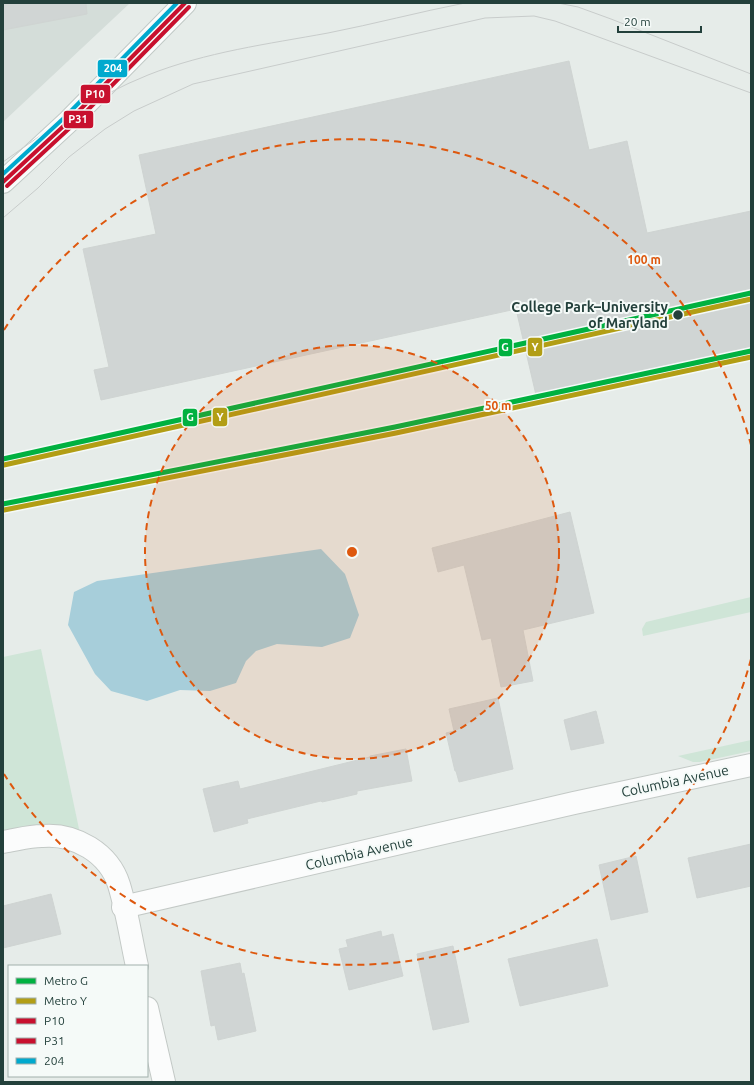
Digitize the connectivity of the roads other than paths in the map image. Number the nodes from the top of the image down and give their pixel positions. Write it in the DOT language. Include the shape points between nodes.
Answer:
graph roads {
  1 [pos="185,3"];
  2 [pos="3,182"];
  3 [pos="751,765"];
  4 [pos="3,842"];
  5 [pos="123,908"];
  6 [pos="137,965"];
  7 [pos="148,1012"];
  8 [pos="164,1082"];
  1 -- 2 [label="street" via="70,121"];
  3 -- 5 [label="street, Columbia Avenue" via="574,803"];
  4 -- 5 [label="street" via="44,835 82,843 96,852 110,867 118,884"];
  5 -- 6 [label="street"];
  7 -- 8 [label="street"];
}
